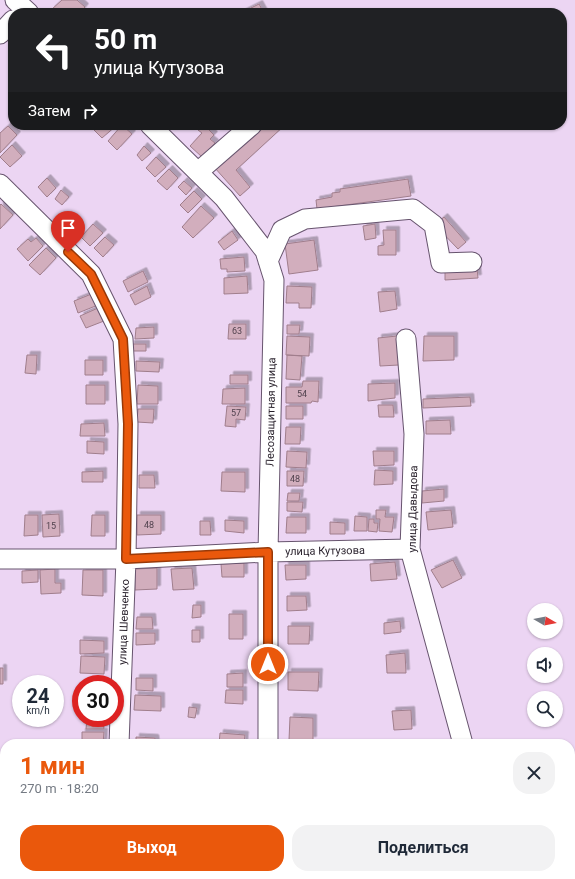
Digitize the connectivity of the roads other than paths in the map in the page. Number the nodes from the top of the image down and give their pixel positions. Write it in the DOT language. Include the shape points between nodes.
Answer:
graph roads {
  1 [pos="8,25"];
  2 [pos="0,34"];
  3 [pos="155,130"];
  4 [pos="246,130"];
  5 [pos="198,172"];
  6 [pos="0,184"];
  7 [pos="268,261"];
  8 [pos="472,262"];
  9 [pos="406,339"];
  10 [pos="410,550"];
  11 [pos="268,552"];
  12 [pos="0,559"];
  13 [pos="126,559"];
  14 [pos="119,739"];
  15 [pos="268,739"];
  16 [pos="463,739"];
  1 -- 2 [label="street"];
  3 -- 5 [label="street, Лесозащитная улица"];
  4 -- 5 [label="street"];
  5 -- 7 [label="street, Лесозащитная улица" via="224,198 265,251"];
  6 -- 13 [label="street, улица Шевченко" via="91,274 123,339 128,424"];
  7 -- 8 [label="street" via="282,230 305,219 413,209 434,225 441,263"];
  7 -- 11 [label="street, Лесозащитная улица" via="274,280"];
  9 -- 10 [label="street, улица Давыдова" via="414,434"];
  10 -- 11 [label="street, улица Кутузова"];
  10 -- 16 [label="street, улица Давыдова"];
  11 -- 13 [label="street, улица Кутузова"];
  11 -- 15 [label="street, Лесозащитная улица"];
  12 -- 13 [label="street, улица Кутузова"];
  13 -- 14 [label="street, улица Шевченко"];
}
